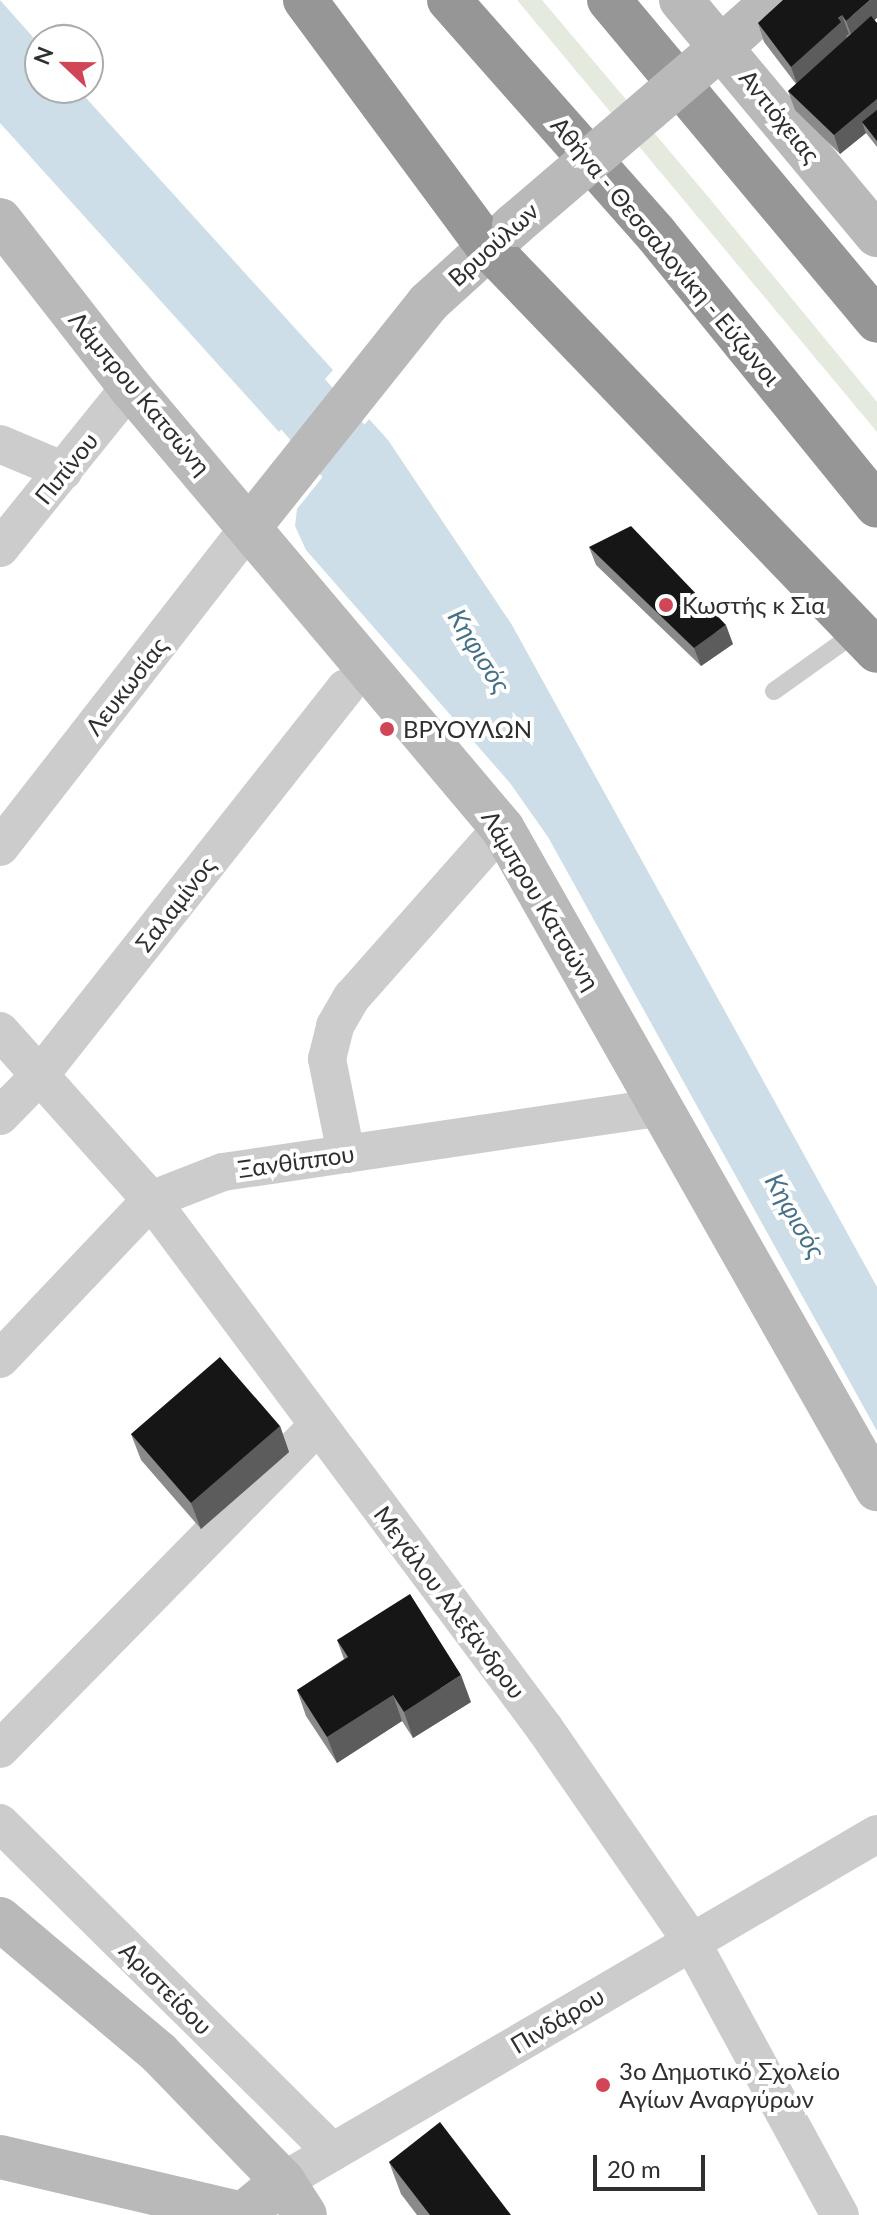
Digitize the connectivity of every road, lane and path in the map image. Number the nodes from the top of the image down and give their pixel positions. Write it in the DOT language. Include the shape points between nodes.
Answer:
graph roads {
  1 [pos="305,0"];
  2 [pos="449,0"];
  3 [pos="609,0"];
  4 [pos="681,0"];
  5 [pos="774,0"];
  6 [pos="716,51"];
  7 [pos="0,220"];
  8 [pos="500,235"];
  9 [pos="877,235"];
  10 [pos="877,321"];
  11 [pos="130,387"];
  12 [pos="0,444"];
  13 [pos="64,471"];
  14 [pos="877,506"];
  15 [pos="260,513"];
  16 [pos="0,548"];
  17 [pos="868,641"];
  18 [pos="346,688"];
  19 [pos="774,691"];
  20 [pos="489,842"];
  21 [pos="0,847"];
  22 [pos="0,1031"];
  23 [pos="40,1075"];
  24 [pos="662,1107"];
  25 [pos="0,1116"];
  26 [pos="346,1154"];
  27 [pos="151,1200"];
  28 [pos="0,1359"];
  29 [pos="316,1427"];
  30 [pos="877,1489"];
  31 [pos="0,1749"];
  32 [pos="0,1823"];
  33 [pos="877,1834"];
  34 [pos="0,1919"];
  35 [pos="691,1941"];
  36 [pos="333,2152"];
  37 [pos="1,2159"];
  38 [pos="294,2198"];
  39 [pos="242,2214"];
  40 [pos="333,2215"];
  41 [pos="840,2215"];
  1 -- 8 [label="highway"];
  2 -- 14 [label="highway, Αθήνα - Θεσσαλονίκη - Εύζωνοι" via="656,234"];
  3 -- 10 [label="highway"];
  4 -- 6 [label="street, Αντιόχειας"];
  5 -- 6 [label="street, Βρυούλων"];
  6 -- 8 [label="street, Βρυούλων, bridge"];
  6 -- 9 [label="street, Αντιόχειας"];
  7 -- 11 [label="street, Λάμπρου Κατσώνη"];
  8 -- 15 [label="street, Βρυούλων" via="382,358"];
  8 -- 17 [label="highway"];
  11 -- 13 [label="street, Πιπίνου"];
  11 -- 15 [label="street, Λάμπρου Κατσώνη"];
  12 -- 13 [label="street"];
  13 -- 16 [label="street, Πιπίνου"];
  15 -- 21 [label="street, Λευκωσίας"];
  15 -- 24 [label="street, Λάμπρου Κατσώνη" via="503,829"];
  17 -- 19 [label="lane"];
  18 -- 23 [label="street, Σαλαμίνος"];
  20 -- 26 [label="street" via="352,997 335,1026 327,1059"];
  22 -- 23 [label="street, Μεγάλου Αλεξάνδρου"];
  23 -- 25 [label="street, Σαλαμίνος"];
  23 -- 27 [label="street, Μεγάλου Αλεξάνδρου"];
  24 -- 26 [label="street, Ξανθίππου"];
  24 -- 30 [label="street, Λάμπρου Κατσώνη"];
  26 -- 27 [label="street, Ξανθίππου" via="223,1172"];
  27 -- 28 [label="street, Ξανθίππου"];
  27 -- 29 [label="street, Μεγάλου Αλεξάνδρου"];
  29 -- 31 [label="street"];
  29 -- 35 [label="street, Μεγάλου Αλεξάνδρου" via="545,1729"];
  32 -- 36 [label="street, Αριστείδου"];
  33 -- 35 [label="street, Πινδάρου"];
  34 -- 38 [label="street" via="159,2053"];
  35 -- 36 [label="street, Πινδάρου"];
  35 -- 41 [label="street, Μεγάλου Αλεξάνδρου"];
  36 -- 38 [label="street, Πινδάρου"];
  37 -- 39 [label="street"];
  38 -- 39 [label="street, Πινδάρου"];
  38 -- 40 [label="street"];
}
